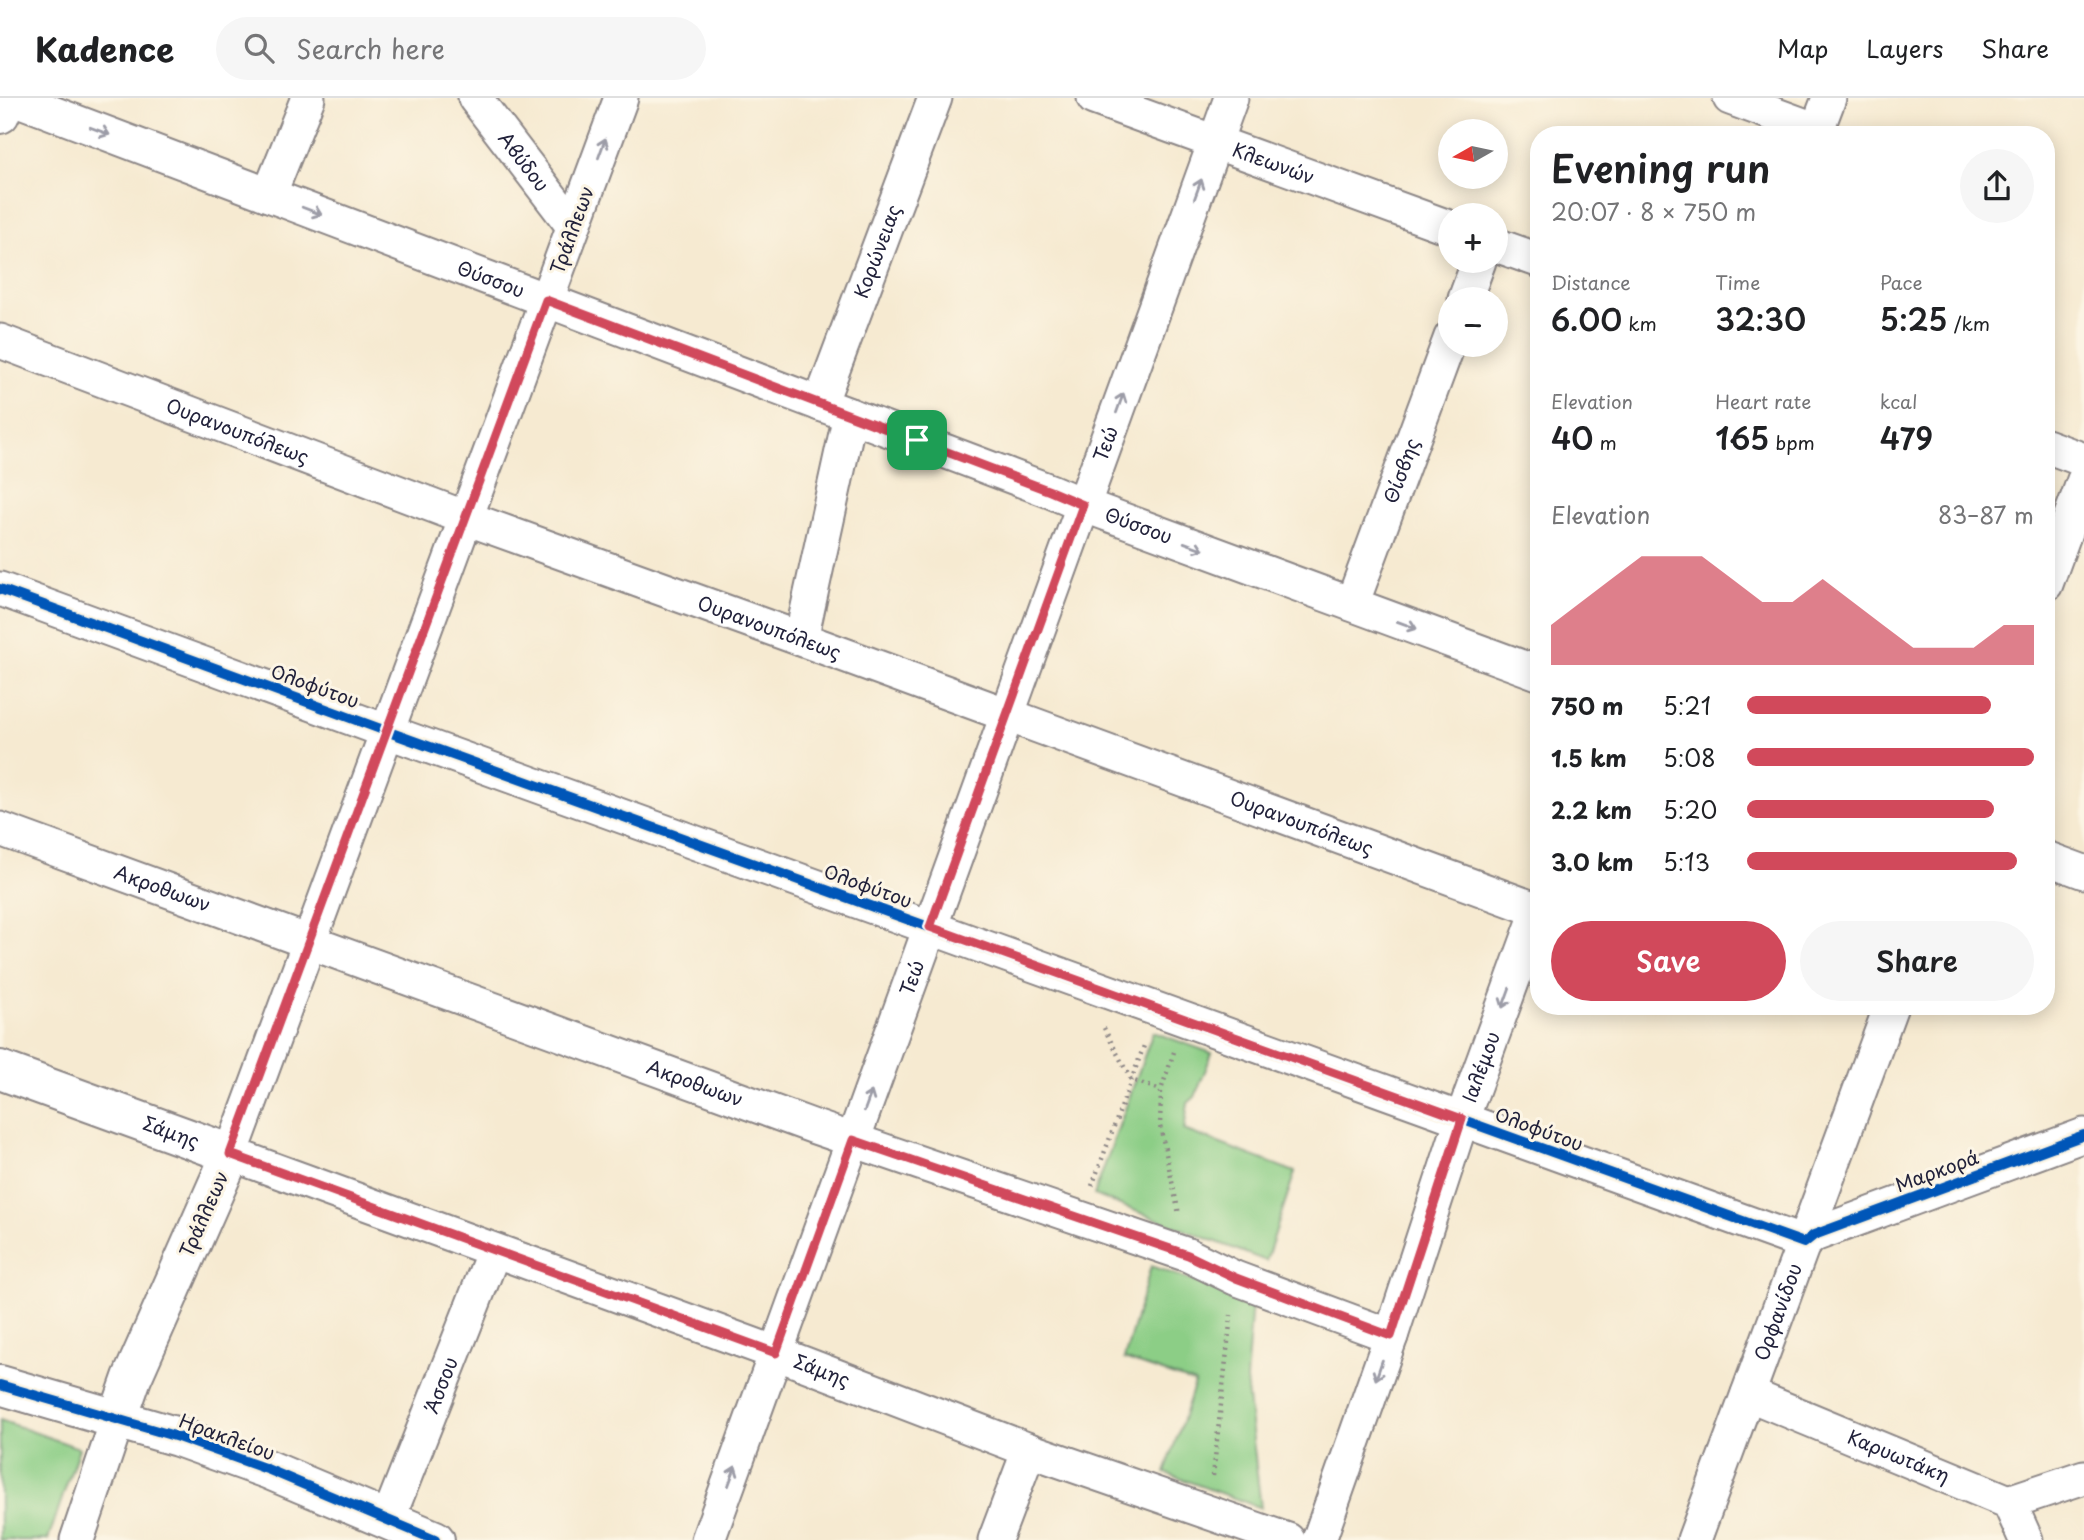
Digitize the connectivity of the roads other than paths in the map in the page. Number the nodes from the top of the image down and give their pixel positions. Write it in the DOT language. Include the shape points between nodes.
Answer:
graph roads {
  1 [pos="6,98"];
  2 [pos="13,98"];
  3 [pos="308,98"];
  4 [pos="475,98"];
  5 [pos="621,98"];
  6 [pos="936,98"];
  7 [pos="1094,98"];
  8 [pos="1231,98"];
  9 [pos="1730,98"];
  10 [pos="1829,98"];
  11 [pos="0,114"];
  12 [pos="1799,126"];
  13 [pos="1819,126"];
  14 [pos="1215,142"];
  15 [pos="269,195"];
  16 [pos="1438,223"];
  17 [pos="573,226"];
  18 [pos="1508,249"];
  19 [pos="1530,257"];
  20 [pos="546,300"];
  21 [pos="0,341"];
  22 [pos="1444,357"];
  23 [pos="835,409"];
  24 [pos="2055,449"];
  25 [pos="2084,460"];
  26 [pos="2084,480"];
  27 [pos="1083,505"];
  28 [pos="466,518"];
  29 [pos="2055,559"];
  30 [pos="0,589"];
  31 [pos="1352,604"];
  32 [pos="802,639"];
  33 [pos="1530,670"];
  34 [pos="1008,715"];
  35 [pos="386,732"];
  36 [pos="0,829"];
  37 [pos="2055,861"];
  38 [pos="2084,872"];
  39 [pos="1530,908"];
  40 [pos="930,927"];
  41 [pos="1530,933"];
  42 [pos="309,941"];
  43 [pos="1888,1015"];
  44 [pos="0,1070"];
  45 [pos="1462,1119"];
  46 [pos="2084,1135"];
  47 [pos="853,1140"];
  48 [pos="230,1154"];
  49 [pos="1804,1243"];
  50 [pos="494,1251"];
  51 [pos="1391,1336"];
  52 [pos="776,1353"];
  53 [pos="0,1385"];
  54 [pos="1748,1394"];
  55 [pos="118,1418"];
  56 [pos="1029,1450"];
  57 [pos="2084,1477"];
  58 [pos="2009,1502"];
  59 [pos="388,1519"];
  60 [pos="77,1540"];
  61 [pos="435,1540"];
  62 [pos="708,1540"];
  63 [pos="995,1540"];
  64 [pos="1288,1540"];
  65 [pos="1319,1540"];
  66 [pos="1694,1540"];
  67 [pos="2026,1540"];
  1 -- 11 [label="street"];
  2 -- 15 [label="street, Θύσσου, one-way"];
  3 -- 15 [label="street"];
  4 -- 17 [label="street, Αβύδου"];
  17 -- 5 [label="street, Τράλλεων, one-way"];
  6 -- 23 [label="street, Κορώνειας"];
  7 -- 14 [label="street, Κλεωνών"];
  8 -- 14 [label="street, Τεώ"];
  9 -- 12 [label="street"];
  10 -- 13 [label="street"];
  14 -- 16 [label="street, Κλεωνών"];
  27 -- 14 [label="street, Τεώ, one-way"];
  15 -- 20 [label="street, Θύσσου, one-way"];
  17 -- 20 [label="street, Τράλλεων"];
  18 -- 19 [label="street"];
  20 -- 23 [label="street, Θύσσου"];
  20 -- 28 [label="street, Τράλλεων"];
  21 -- 28 [label="street, Ουρανουπόλεως"];
  22 -- 31 [label="street, Θίσβης"];
  23 -- 27 [label="street, Θύσσου"];
  23 -- 32 [label="street, Κορώνειας"];
  24 -- 25 [label="street"];
  26 -- 29 [label="street"];
  27 -- 31 [label="street, Θύσσου, one-way"];
  27 -- 34 [label="street, Τεώ"];
  28 -- 32 [label="street, Ουρανουπόλεως"];
  28 -- 35 [label="street, Τράλλεων"];
  30 -- 35 [label="street, Ολοφύτου"];
  31 -- 33 [label="street, Θύσσου, one-way"];
  32 -- 34 [label="street, Ουρανουπόλεως"];
  34 -- 39 [label="street, Ουρανουπόλεως"];
  34 -- 40 [label="street, Τεώ"];
  35 -- 40 [label="street, Ολοφύτου"];
  35 -- 42 [label="street, Τράλλεων"];
  36 -- 42 [label="street, Ακροθωων"];
  37 -- 38 [label="street"];
  40 -- 45 [label="street, Ολοφύτου"];
  47 -- 40 [label="street, Τεώ, one-way"];
  41 -- 45 [label="street, Ιαλέμου, one-way"];
  42 -- 47 [label="street, Ακροθωων"];
  42 -- 48 [label="street, Τράλλεων"];
  43 -- 49 [label="street, Ορφανίδου"];
  44 -- 48 [label="street, Σάμης"];
  45 -- 49 [label="street, Ολοφύτου"];
  45 -- 51 [label="street, Ιαλέμου"];
  46 -- 49 [label="street, Μαρκορά" via="1814,1234"];
  47 -- 51 [label="street, Ακροθωων" via="1188,1255 1236,1278"];
  47 -- 52 [label="street, Τεώ"];
  48 -- 50 [label="street, Σάμης"];
  48 -- 55 [label="street, Τράλλεων"];
  49 -- 54 [label="street, Ορφανίδου"];
  50 -- 52 [label="street, Σάμης"];
  50 -- 59 [label="street, Άσσου"];
  51 -- 65 [label="street, Ιαλέμου, one-way"];
  52 -- 56 [label="street, Σάμης"];
  62 -- 52 [label="street, Τεώ, one-way"];
  53 -- 55 [label="street, Ηρακλείου"];
  54 -- 58 [label="street, Καρυωτάκη"];
  54 -- 66 [label="street, Ορφανίδου"];
  55 -- 59 [label="street, Ηρακλείου" via="267,1469"];
  55 -- 60 [label="street, Τράλλεων"];
  56 -- 63 [label="street"];
  56 -- 64 [label="street, Σάμης"];
  57 -- 58 [label="street"];
  58 -- 67 [label="street"];
  59 -- 61 [label="street, Ηρακλείου"];
}
